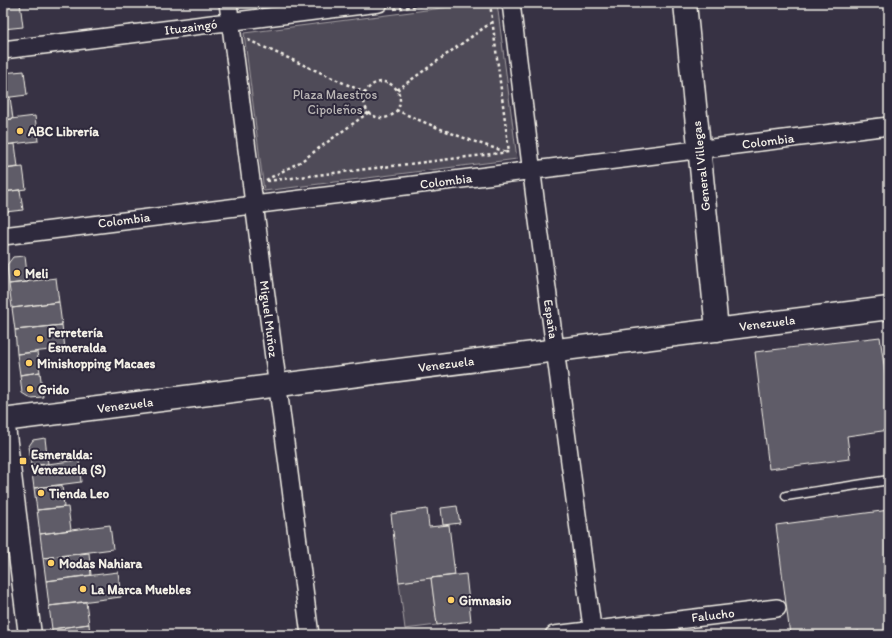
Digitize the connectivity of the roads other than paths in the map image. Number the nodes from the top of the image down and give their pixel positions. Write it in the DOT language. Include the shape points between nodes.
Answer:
graph roads {
  1 [pos="228,3"];
  2 [pos="511,3"];
  3 [pos="685,3"];
  4 [pos="385,6"];
  5 [pos="230,22"];
  6 [pos="3,50"];
  7 [pos="889,126"];
  8 [pos="699,150"];
  9 [pos="532,170"];
  10 [pos="254,204"];
  11 [pos="3,236"];
  12 [pos="889,308"];
  13 [pos="717,330"];
  14 [pos="555,350"];
  15 [pos="278,385"];
  16 [pos="3,420"];
  17 [pos="889,480"];
  18 [pos="786,496"];
  19 [pos="778,608"];
  20 [pos="593,633"];
  21 [pos="30,635"];
  22 [pos="310,635"];
  23 [pos="554,635"];
  1 -- 5 [label="street, Miguel Muñoz"];
  2 -- 9 [label="street, España"];
  3 -- 8 [label="main road, General Villegas"];
  4 -- 5 [label="street, Ituzaingó"];
  5 -- 6 [label="street, Ituzaingó"];
  5 -- 10 [label="street, Miguel Muñoz"];
  7 -- 8 [label="street, Colombia"];
  8 -- 9 [label="street, Colombia"];
  8 -- 13 [label="main road, General Villegas"];
  9 -- 10 [label="street, Colombia"];
  9 -- 14 [label="street, España"];
  10 -- 11 [label="street, Colombia"];
  10 -- 15 [label="street, Miguel Muñoz"];
  12 -- 13 [label="main road, Venezuela"];
  13 -- 14 [label="main road, Venezuela"];
  14 -- 15 [label="main road, Venezuela"];
  14 -- 20 [label="street, España"];
  15 -- 16 [label="main road, Venezuela"];
  15 -- 22 [label="street, Miguel Muñoz"];
  16 -- 21 [label="main road"];
  17 -- 18 [label="lane"];
  19 -- 20 [label="street, Falucho"];
  20 -- 23 [label="street, Falucho"];
}
